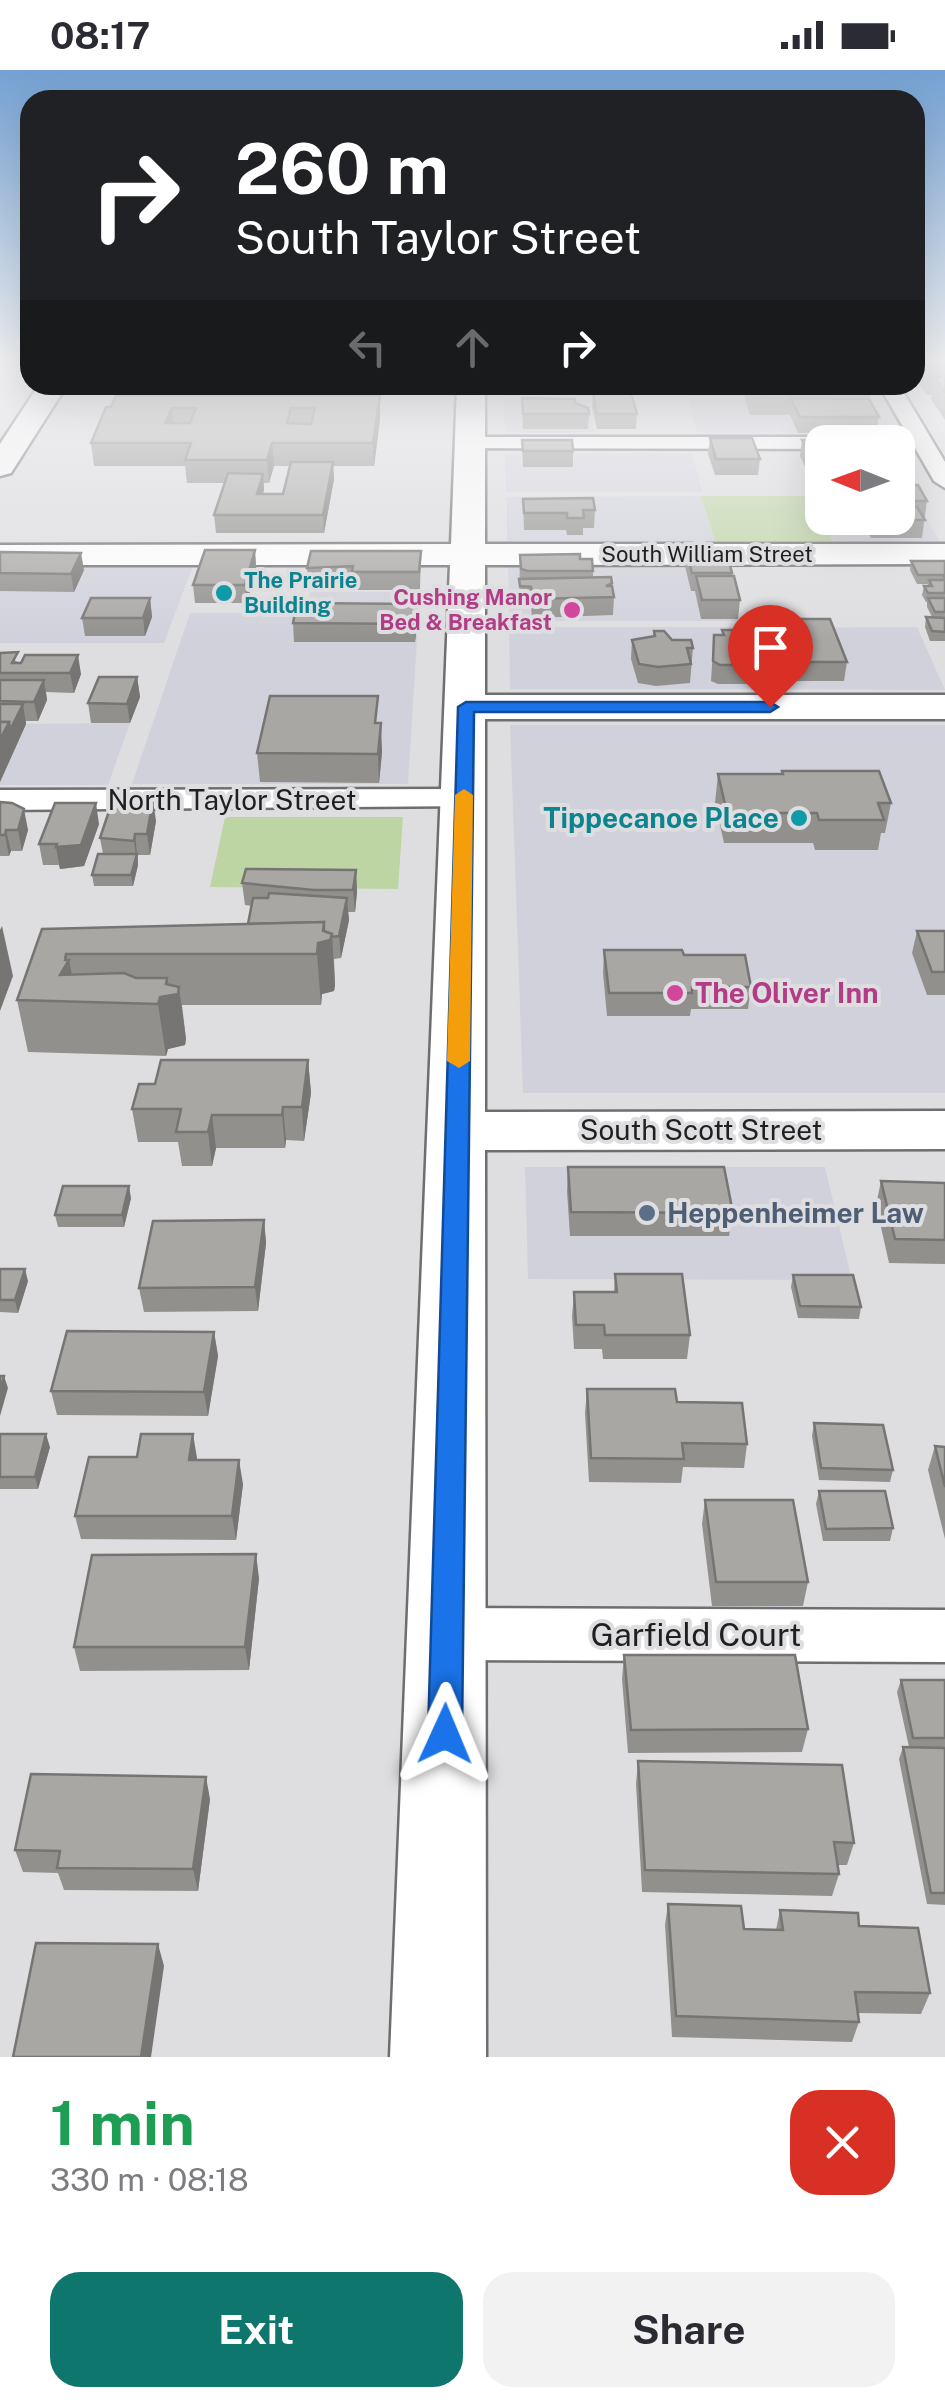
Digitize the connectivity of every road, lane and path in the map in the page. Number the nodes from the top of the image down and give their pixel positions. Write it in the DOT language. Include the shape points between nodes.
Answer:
graph roads {
  1 [pos="470,457"];
  2 [pos="930,457"];
  3 [pos="945,481"];
  4 [pos="469,554"];
  5 [pos="945,554"];
  6 [pos="0,555"];
  7 [pos="466,707"];
  8 [pos="945,707"];
  9 [pos="464,799"];
  10 [pos="0,800"];
  11 [pos="945,1130"];
  12 [pos="457,1131"];
  13 [pos="447,1634"];
  14 [pos="945,1636"];
  15 [pos="438,2057"];
  1 -- 4 [label="street"];
  2 -- 3 [label="street"];
  4 -- 5 [label="street, South William Street"];
  4 -- 6 [label="street, South William Street"];
  4 -- 7 [label="street"];
  7 -- 8 [label="street"];
  7 -- 9 [label="street"];
  9 -- 10 [label="street, North Taylor Street"];
  9 -- 12 [label="street"];
  11 -- 12 [label="street, South Scott Street"];
  12 -- 13 [label="street"];
  13 -- 14 [label="street, Garfield Court"];
  13 -- 15 [label="street"];
}
